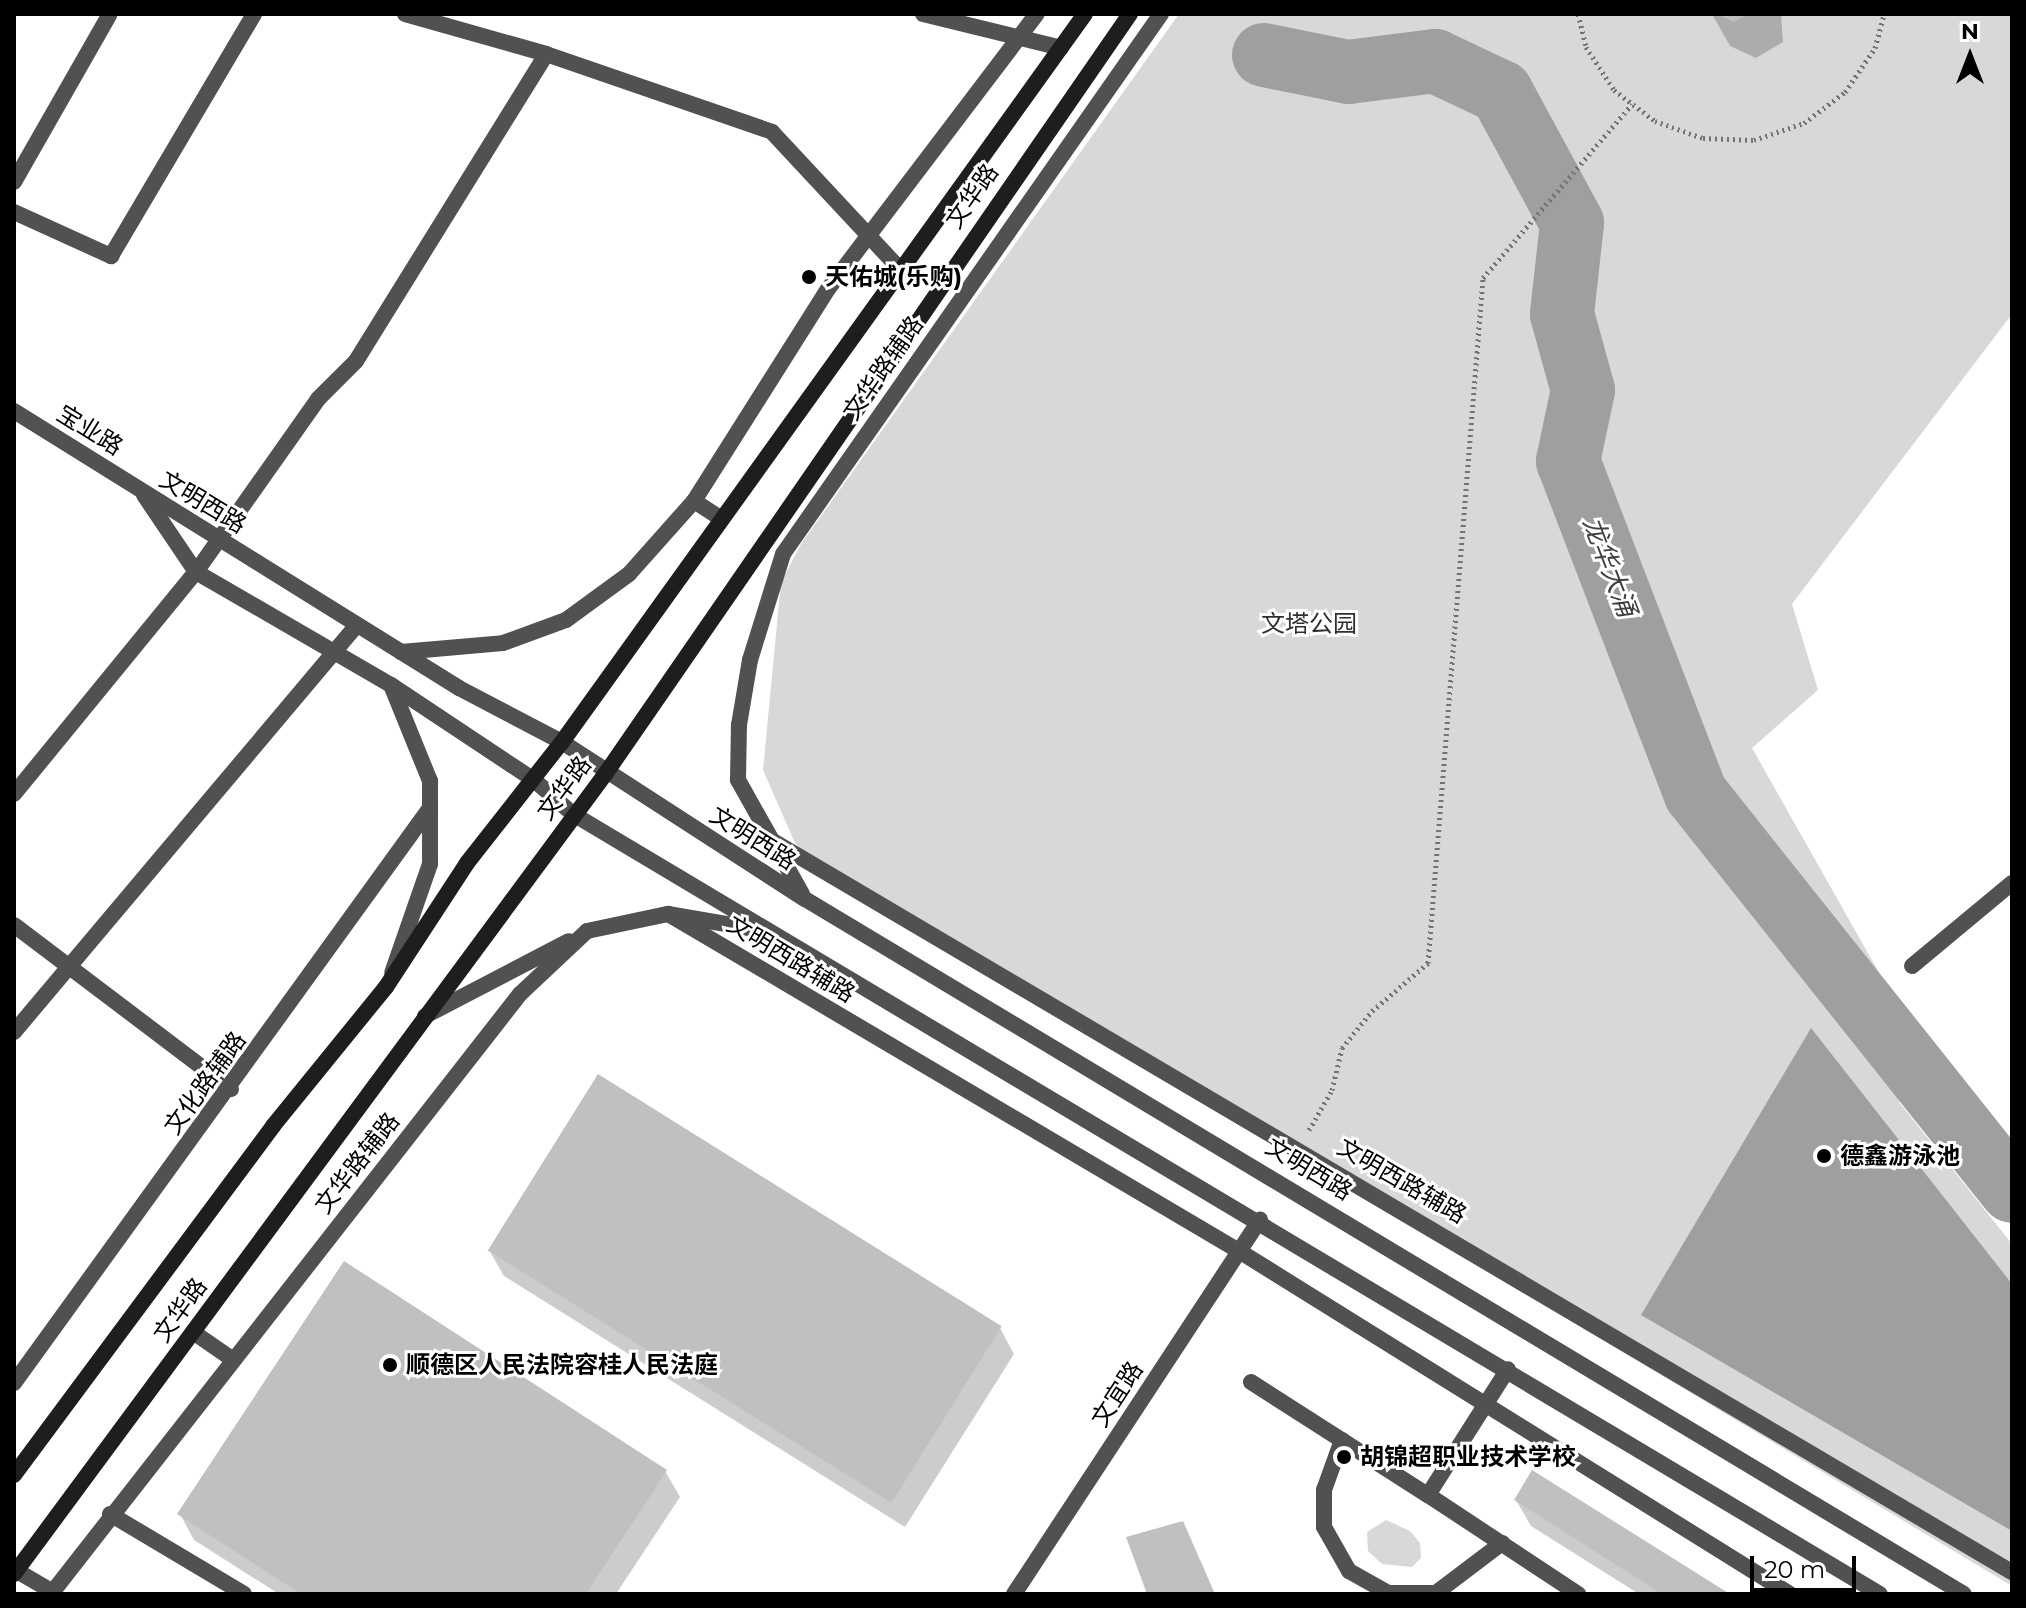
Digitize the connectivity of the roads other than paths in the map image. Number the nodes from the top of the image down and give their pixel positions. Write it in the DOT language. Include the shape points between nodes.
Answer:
graph roads {
  1 [pos="110,14"];
  2 [pos="254,14"];
  3 [pos="405,14"];
  4 [pos="923,14"];
  5 [pos="1037,14"];
  6 [pos="1085,14"];
  7 [pos="1130,14"];
  8 [pos="1161,14"];
  9 [pos="1020,38"];
  10 [pos="1061,48"];
  11 [pos="546,54"];
  12 [pos="14,182"];
  13 [pos="14,212"];
  14 [pos="868,235"];
  15 [pos="899,268"];
  16 [pos="14,411"];
  17 [pos="141,490"];
  18 [pos="694,501"];
  19 [pos="720,518"];
  20 [pos="216,537"];
  21 [pos="767,542"];
  22 [pos="783,554"];
  23 [pos="196,572"];
  24 [pos="357,625"];
  25 [pos="401,652"];
  26 [pos="337,653"];
  27 [pos="391,685"];
  28 [pos="562,742"];
  29 [pos="606,773"];
  30 [pos="534,780"];
  31 [pos="14,794"];
  32 [pos="430,808"];
  33 [pos="573,814"];
  34 [pos="765,836"];
  35 [pos="2012,883"];
  36 [pos="805,899"];
  37 [pos="668,914"];
  38 [pos="14,925"];
  39 [pos="587,931"];
  40 [pos="784,936"];
  41 [pos="1912,966"];
  42 [pos="69,967"];
  43 [pos="386,987"];
  44 [pos="425,1016"];
  45 [pos="14,1032"];
  46 [pos="231,1089"];
  47 [pos="1260,1220"];
  48 [pos="1239,1251"];
  49 [pos="193,1332"];
  50 [pos="232,1359"];
  51 [pos="1508,1369"];
  52 [pos="1251,1382"];
  53 [pos="14,1383"];
  54 [pos="1485,1405"];
  55 [pos="1342,1440"];
  56 [pos="14,1475"];
  57 [pos="1428,1495"];
  58 [pos="110,1514"];
  59 [pos="1502,1543"];
  60 [pos="15,1572"];
  61 [pos="2012,1572"];
  62 [pos="52,1593"];
  63 [pos="244,1594"];
  64 [pos="1014,1594"];
  65 [pos="1578,1594"];
  66 [pos="1790,1594"];
  67 [pos="1880,1594"];
  68 [pos="1964,1594"];
  1 -- 12 [label="street"];
  2 -- 13 [label="street" via="111,256"];
  3 -- 11 [label="street"];
  4 -- 9 [label="street"];
  5 -- 9 [label="street"];
  6 -- 10 [label="main road, 文华路"];
  7 -- 21 [label="main road, 文华路" via="935,290"];
  8 -- 22 [label="street, 文华路辅路"];
  9 -- 10 [label="street"];
  9 -- 14 [label="street"];
  10 -- 15 [label="main road, 文华路"];
  11 -- 14 [label="street" via="772,132"];
  11 -- 20 [label="street" via="356,361 318,399"];
  14 -- 15 [label="street"];
  14 -- 18 [label="street"];
  15 -- 19 [label="main road, 文华路"];
  16 -- 17 [label="street, 宝业路"];
  17 -- 20 [label="street, 文明西路"];
  17 -- 23 [label="street, 文明西路"];
  18 -- 19 [label="street"];
  18 -- 25 [label="street" via="629,574 566,620 503,643"];
  19 -- 28 [label="main road, 文华路"];
  20 -- 23 [label="street"];
  20 -- 24 [label="street, 文明西路"];
  21 -- 22 [label="street"];
  21 -- 29 [label="main road, 文华路"];
  22 -- 34 [label="street, 文华路辅路" via="750,660 739,725 738,780"];
  23 -- 26 [label="street, 文明西路"];
  23 -- 31 [label="street"];
  24 -- 25 [label="street, 文明西路"];
  24 -- 26 [label="street"];
  25 -- 28 [label="street, 文明西路"];
  26 -- 27 [label="street, 文明西路"];
  26 -- 42 [label="street"];
  27 -- 30 [label="street, 文明西路"];
  27 -- 32 [label="street" via="430,781"];
  28 -- 29 [label="street, 文明西路"];
  28 -- 30 [label="main road, 文华路"];
  29 -- 33 [label="main road, 文华路"];
  29 -- 36 [label="street, 文明西路"];
  30 -- 33 [label="street, 文明西路"];
  30 -- 43 [label="main road, 文华路" via="467,863"];
  32 -- 43 [label="street" via="430,864"];
  32 -- 46 [label="street, 文化路辅路"];
  33 -- 40 [label="street, 文明西路"];
  33 -- 44 [label="main road, 文华路"];
  34 -- 36 [label="street, 文华路辅路"];
  34 -- 61 [label="street, 文明西路辅路"];
  35 -- 41 [label="street"];
  36 -- 68 [label="street, 文明西路"];
  37 -- 39 [label="street"];
  37 -- 40 [label="street" via="733,922"];
  37 -- 48 [label="street, 文明西路辅路"];
  38 -- 42 [label="street"];
  39 -- 44 [label="street"];
  39 -- 50 [label="street, 文华路辅路" via="520,994"];
  40 -- 47 [label="street, 文明西路"];
  42 -- 45 [label="street"];
  42 -- 46 [label="street"];
  43 -- 56 [label="main road, 文华路" via="273,1126"];
  44 -- 49 [label="main road, 文华路"];
  46 -- 53 [label="street, 文化路辅路"];
  47 -- 48 [label="street, 文宜路"];
  47 -- 51 [label="street, 文明西路"];
  48 -- 54 [label="street, 文明西路辅路"];
  48 -- 64 [label="street, 文宜路"];
  49 -- 50 [label="street"];
  49 -- 60 [label="main road, 文华路"];
  50 -- 58 [label="street, 文华路辅路"];
  51 -- 54 [label="street"];
  51 -- 67 [label="street, 文明西路"];
  52 -- 55 [label="street"];
  54 -- 57 [label="street"];
  54 -- 66 [label="street, 文明西路辅路"];
  55 -- 57 [label="street"];
  55 -- 59 [label="street" via="1324,1490 1324,1527 1349,1571 1388,1593 1436,1593"];
  57 -- 59 [label="street"];
  58 -- 62 [label="street, 文华路辅路"];
  58 -- 63 [label="street"];
  59 -- 65 [label="street"];
  60 -- 62 [label="street"];
}
